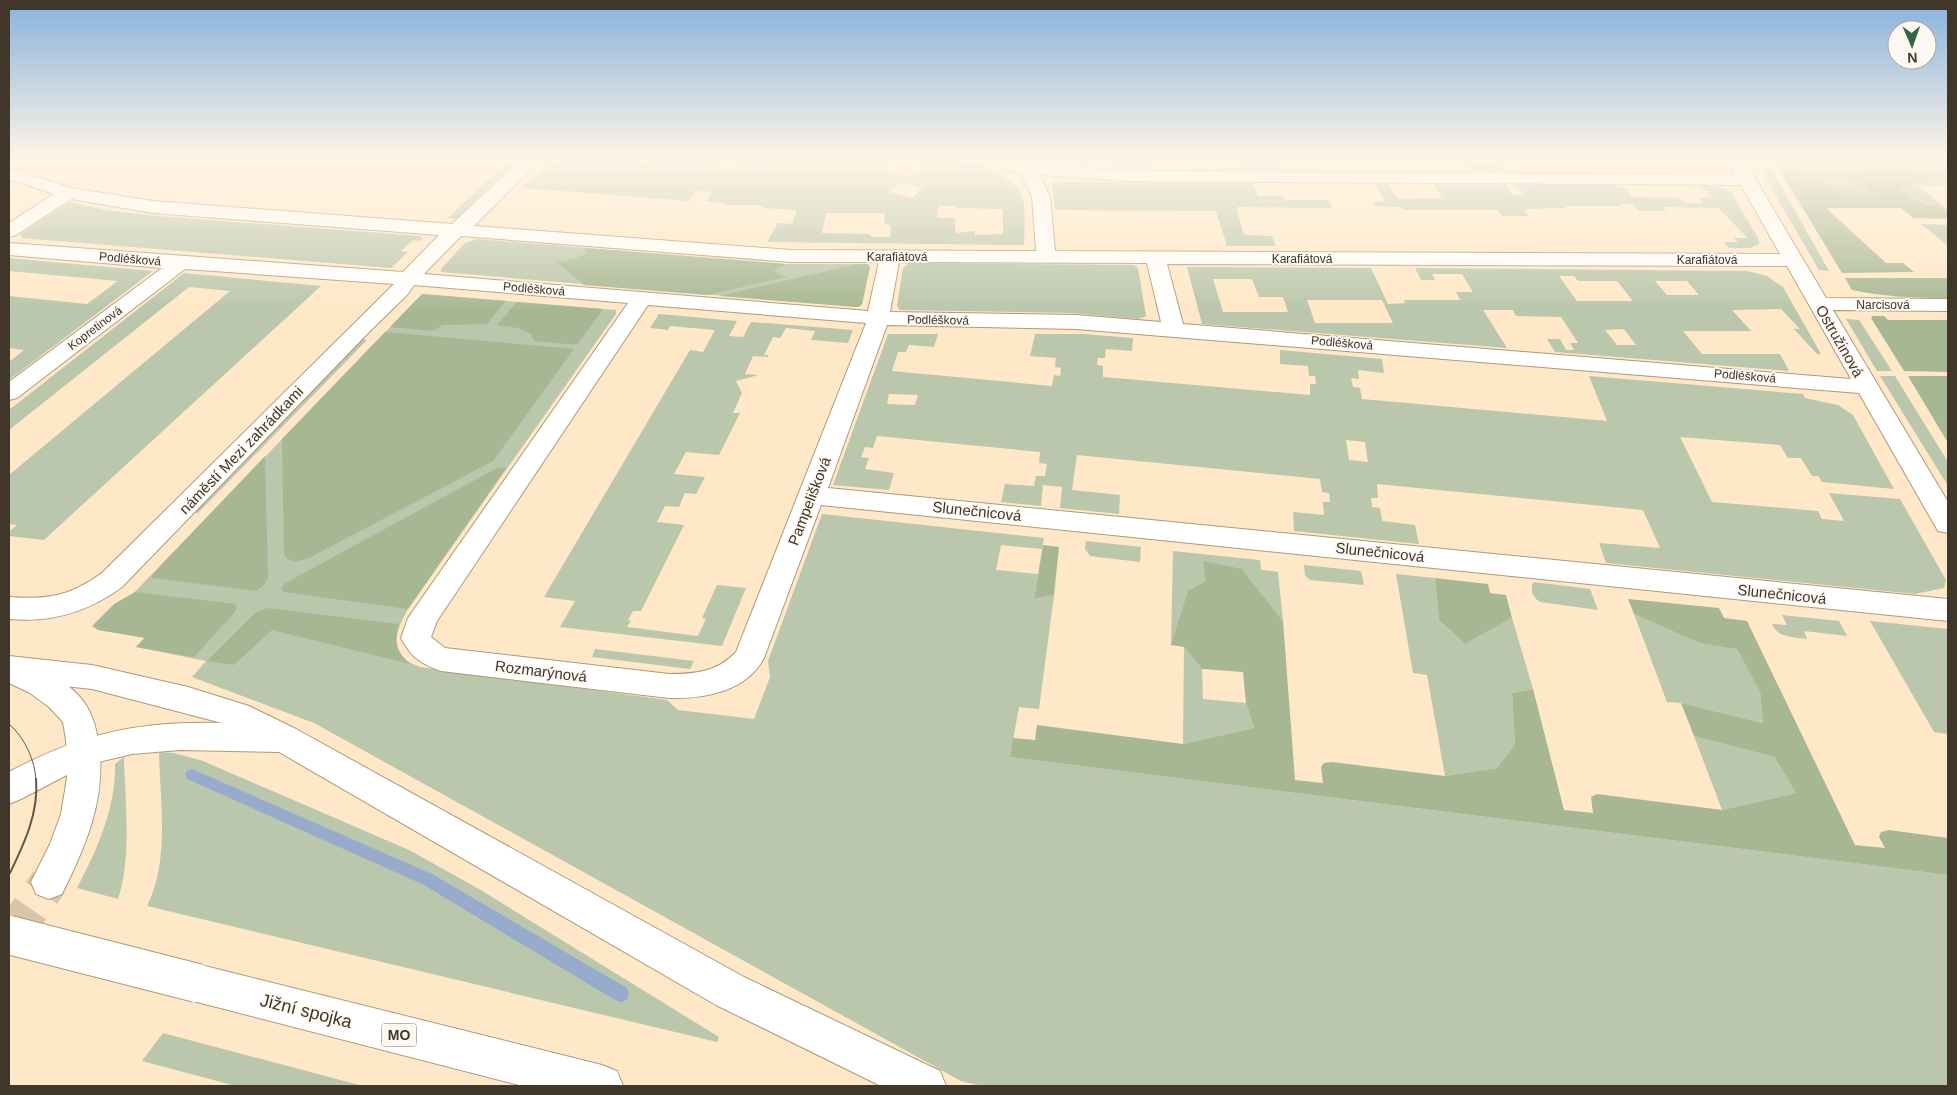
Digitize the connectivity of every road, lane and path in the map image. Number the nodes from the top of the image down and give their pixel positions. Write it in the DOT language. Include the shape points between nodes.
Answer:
graph roads {
  1 [pos="43,209"];
  2 [pos="180,209"];
  3 [pos="479,209"];
  4 [pos="1042,209"];
  5 [pos="1763,209"];
  6 [pos="9,231"];
  7 [pos="456,231"];
  8 [pos="9,249"];
  9 [pos="890,257"];
  10 [pos="1046,257"];
  11 [pos="1156,258"];
  12 [pos="1793,260"];
  13 [pos="181,264"];
  14 [pos="407,280"];
  15 [pos="642,298"];
  16 [pos="1818,304"];
  17 [pos="1948,305"];
  18 [pos="878,318"];
  19 [pos="1172,329"];
  20 [pos="1867,387"];
  21 [pos="9,393"];
  22 [pos="811,495"];
  23 [pos="1948,524"];
  24 [pos="9,608"];
  25 [pos="1948,610"];
  26 [pos="9,670"];
  27 [pos="668,686"];
  28 [pos="285,739"];
  29 [pos="84,752"];
  30 [pos="9,789"];
  31 [pos="49,882"];
  32 [pos="9,935"];
  33 [pos="602,1086"];
  34 [pos="925,1086"];
  1 -- 6 [label="main road"];
  2 -- 7 [label="main road, Karafiátová"];
  3 -- 7 [label="main road, náměstí Mezi zahrádkami"];
  4 -- 10 [label="main road"];
  5 -- 12 [label="main road, Ostružinová"];
  7 -- 9 [label="main road, Karafiátová" via="773,256"];
  7 -- 14 [label="main road, náměstí Mezi zahrádkami"];
  8 -- 13 [label="main road, Podléšková"];
  9 -- 10 [label="main road, Karafiátová"];
  9 -- 18 [label="main road, Pampelišková"];
  10 -- 11 [label="main road, Karafiátová"];
  11 -- 12 [label="main road, Karafiátová"];
  11 -- 19 [label="main road"];
  12 -- 16 [label="main road, Ostružinová"];
  13 -- 14 [label="main road, Podléšková"];
  13 -- 21 [label="main road, Kopretinová"];
  14 -- 15 [label="main road, Podléšková"];
  14 -- 24 [label="main road, náměstí Mezi zahrádkami" via="400,291 98,592 64,606 44,610"];
  15 -- 18 [label="main road, Podléšková"];
  15 -- 27 [label="main road, Rozmarýnová" via="423,618 416,638 422,649 441,659"];
  16 -- 17 [label="main road, Narcisová"];
  16 -- 20 [label="main road, Ostružinová"];
  18 -- 19 [label="main road, Podléšková" via="1076,322"];
  18 -- 22 [label="main road, Pampelišková"];
  19 -- 20 [label="main road, Podléšková"];
  20 -- 23 [label="main road, Ostružinová"];
  22 -- 25 [label="main road, Slunečnicová"];
  22 -- 27 [label="main road, Pampelišková" via="749,658 735,673 718,682 697,687"];
  26 -- 28 [label="main road" via="92,677 188,700 238,715"];
  26 -- 29 [label="main road" via="43,686 71,709 80,725"];
  28 -- 29 [label="main road" via="160,736"];
  28 -- 34 [label="main road" via="730,991"];
  29 -- 30 [label="main road"];
  29 -- 31 [label="main road" via="82,800 77,820"];
  32 -- 33 [label="main road, Jižní spojka / MO, bridge"];
}
